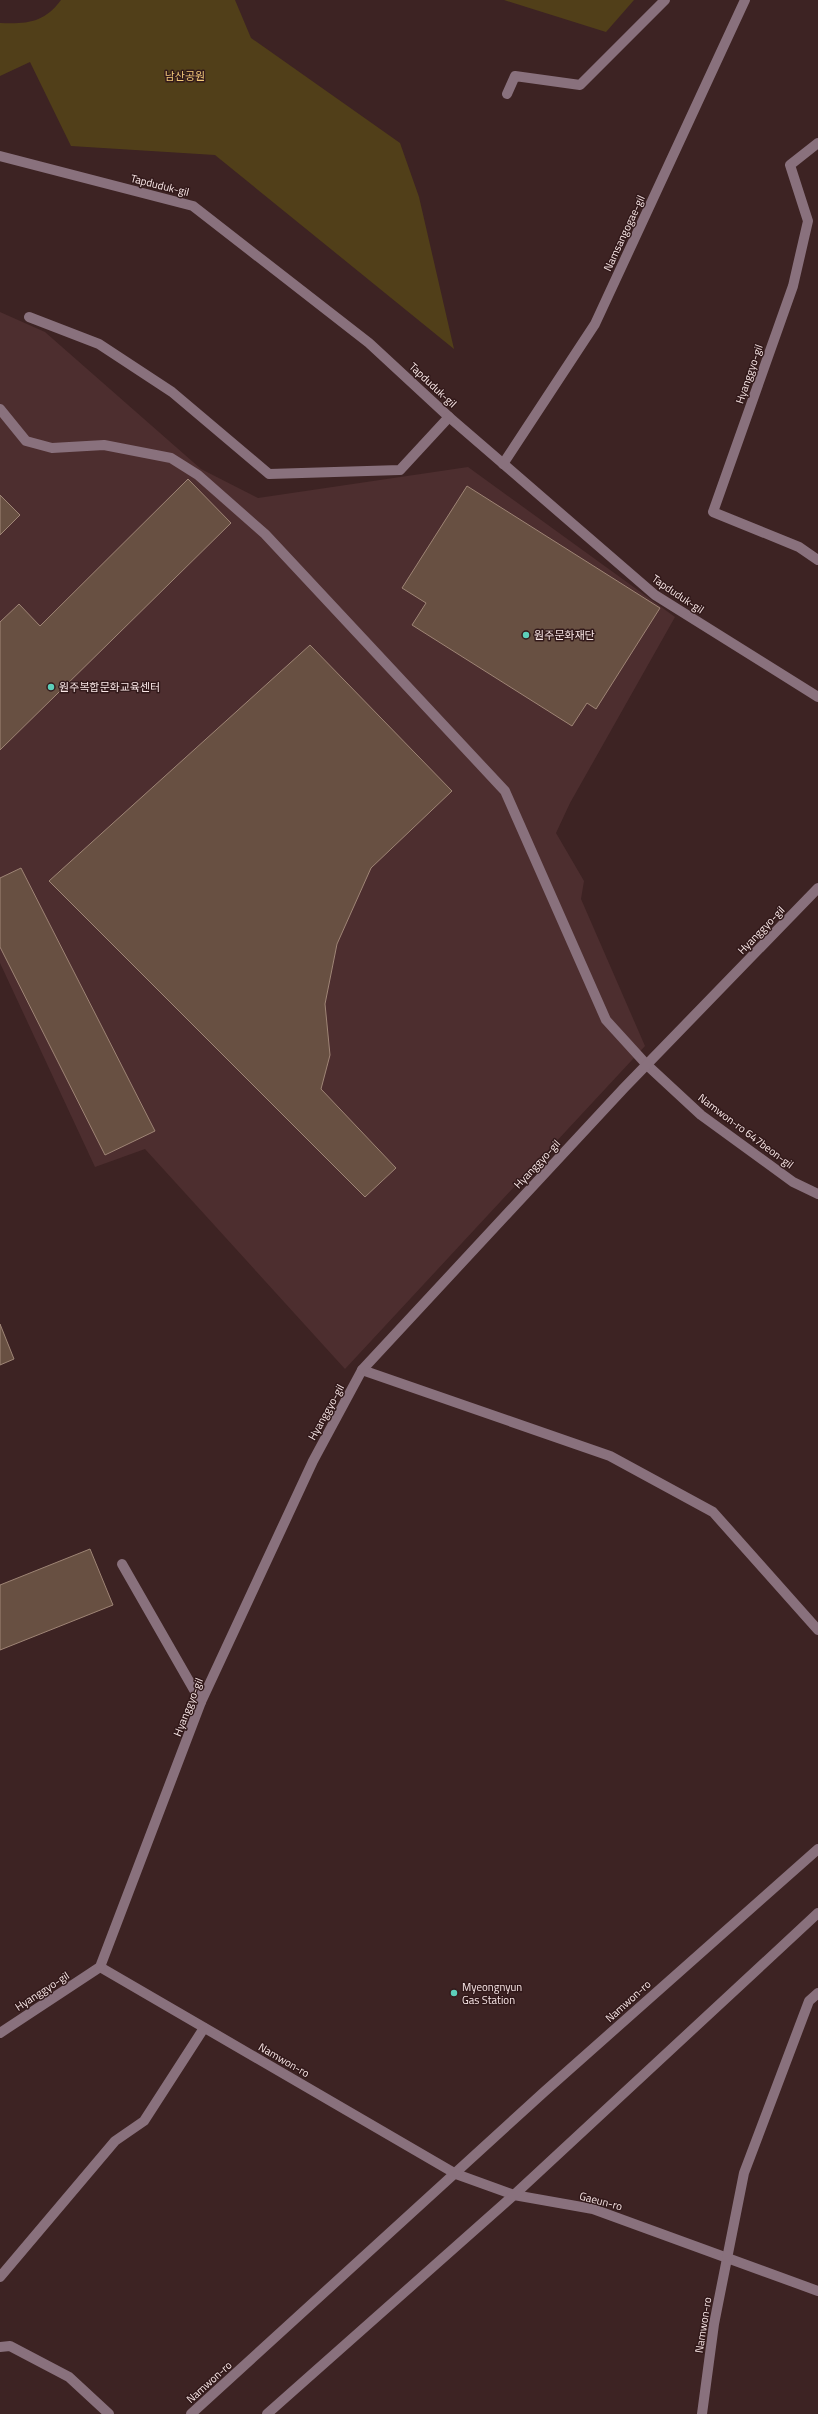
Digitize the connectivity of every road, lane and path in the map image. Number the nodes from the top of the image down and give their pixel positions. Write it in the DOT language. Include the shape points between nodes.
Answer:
graph roads {
  1 [pos="665,0"];
  2 [pos="745,0"];
  3 [pos="507,94"];
  4 [pos="818,143"];
  5 [pos="0,156"];
  6 [pos="29,317"];
  7 [pos="0,408"];
  8 [pos="449,417"];
  9 [pos="503,464"];
  10 [pos="818,560"];
  11 [pos="818,697"];
  12 [pos="818,888"];
  13 [pos="647,1065"];
  14 [pos="818,1194"];
  15 [pos="362,1370"];
  16 [pos="122,1564"];
  17 [pos="818,1630"];
  18 [pos="201,1702"];
  19 [pos="818,1849"];
  20 [pos="817,1917"];
  21 [pos="100,1968"];
  22 [pos="818,1993"];
  23 [pos="204,2028"];
  24 [pos="0,2033"];
  25 [pos="456,2174"];
  26 [pos="514,2195"];
  27 [pos="0,2277"];
  28 [pos="817,2291"];
  29 [pos="0,2347"];
  30 [pos="109,2414"];
  31 [pos="191,2414"];
  32 [pos="267,2414"];
  33 [pos="702,2414"];
  1 -- 3 [label="street" via="580,85 515,76"];
  2 -- 9 [label="street, Namsangogae-gil" via="595,324"];
  4 -- 10 [label="street, Hyanggyo-gil" via="790,164 808,221 793,286 713,512 799,547"];
  5 -- 8 [label="street, Tapduduk-gil" via="193,206 369,342"];
  6 -- 8 [label="street" via="99,344 145,374 172,392 269,474 400,470"];
  7 -- 13 [label="street, Namwon-ro 647beon-gil" via="26,441 52,448 104,445 171,458 198,475 265,534 506,791 606,1020"];
  8 -- 9 [label="street, Tapduduk-gil"];
  9 -- 11 [label="street, Tapduduk-gil" via="655,595"];
  12 -- 13 [label="street, Hyanggyo-gil"];
  13 -- 14 [label="street, Namwon-ro 647beon-gil" via="701,1115 793,1182"];
  13 -- 15 [label="street, Hyanggyo-gil"];
  15 -- 17 [label="street" via="610,1456 713,1512"];
  15 -- 18 [label="street, Hyanggyo-gil" via="312,1461"];
  16 -- 18 [label="street"];
  18 -- 21 [label="street, Hyanggyo-gil"];
  19 -- 25 [label="street, Namwon-ro" via="544,2092"];
  20 -- 26 [label="street"];
  21 -- 23 [label="street, Namwon-ro"];
  21 -- 24 [label="street, Hyanggyo-gil"];
  22 -- 33 [label="street, Namwon-ro" via="809,2001 744,2173 714,2324"];
  23 -- 25 [label="street, Namwon-ro"];
  23 -- 27 [label="street" via="144,2121 115,2141"];
  25 -- 26 [label="street, Namwon-ro"];
  25 -- 31 [label="street, Namwon-ro"];
  26 -- 28 [label="street, Gaeun-ro" via="593,2209"];
  26 -- 32 [label="street"];
  29 -- 30 [label="street" via="10,2346 69,2377"];
}
